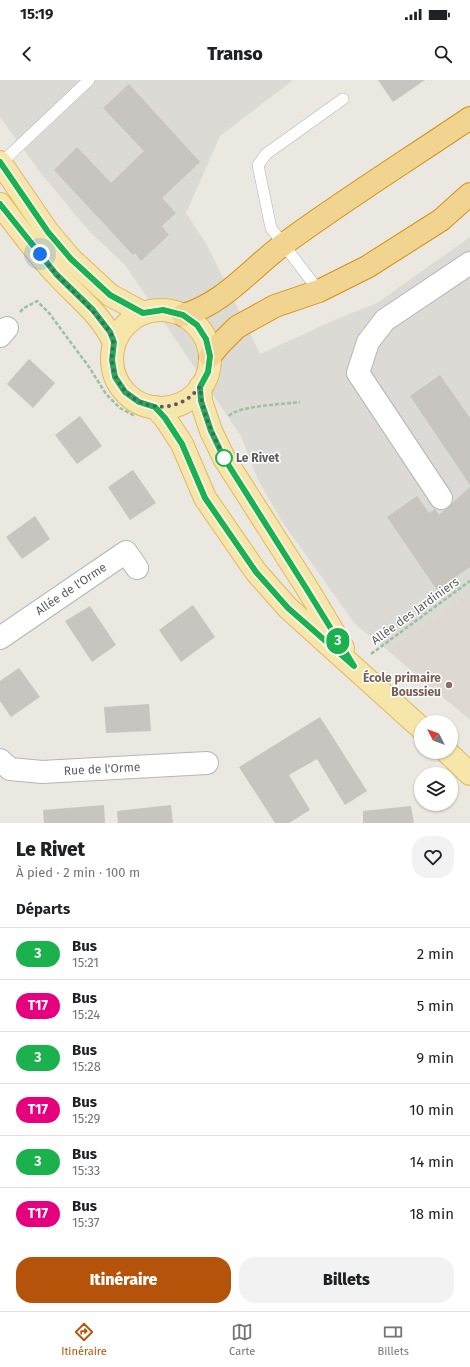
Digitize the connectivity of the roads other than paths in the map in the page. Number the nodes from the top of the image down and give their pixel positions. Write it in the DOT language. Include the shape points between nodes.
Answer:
graph roads {
  1 [pos="89,80"];
  2 [pos="343,100"];
  3 [pos="470,118"];
  4 [pos="0,163"];
  5 [pos="470,194"];
  6 [pos="0,204"];
  7 [pos="282,245"];
  8 [pos="470,263"];
  9 [pos="319,291"];
  10 [pos="143,313"];
  11 [pos="183,315"];
  12 [pos="114,342"];
  13 [pos="210,356"];
  14 [pos="200,387"];
  15 [pos="147,412"];
  16 [pos="442,498"];
  17 [pos="137,568"];
  18 [pos="0,638"];
  19 [pos="362,660"];
  20 [pos="414,720"];
  21 [pos="458,755"];
  22 [pos="454,759"];
  23 [pos="0,760"];
  24 [pos="470,762"];
  25 [pos="207,763"];
  26 [pos="470,774"];
  1 -- 4 [label="lane"];
  2 -- 7 [label="lane" via="266,154 258,165 271,228"];
  3 -- 7 [label="highway"];
  4 -- 10 [label="main road" via="48,232 71,259 110,295"];
  5 -- 9 [label="highway" via="441,220 367,268"];
  6 -- 12 [label="main road" via="56,274 93,310 110,332"];
  7 -- 9 [label="lane"];
  7 -- 11 [label="highway" via="217,299 195,312"];
  8 -- 16 [label="street" via="385,320 368,342 358,373"];
  9 -- 13 [label="highway" via="274,306 237,327"];
  10 -- 11 [label="main road" via="163,310"];
  10 -- 12 [label="main road" via="125,325"];
  11 -- 13 [label="main road" via="197,325 206,339"];
  12 -- 15 [label="main road" via="112,360 115,377 125,392 139,402"];
  13 -- 14 [label="main road" via="208,372"];
  14 -- 15 [label="main road" via="188,399"];
  14 -- 19 [label="main road" via="201,401 211,431 224,458 306,588"];
  15 -- 19 [label="main road" via="165,418 182,444 205,498 256,572 288,608"];
  17 -- 18 [label="street, Allée de l'Orme" via="126,552"];
  19 -- 20 [label="main road"];
  21 -- 24 [label="main road"];
  22 -- 26 [label="main road"];
  23 -- 25 [label="street, Rue de l'Orme" via="10,769 42,772"];
}
